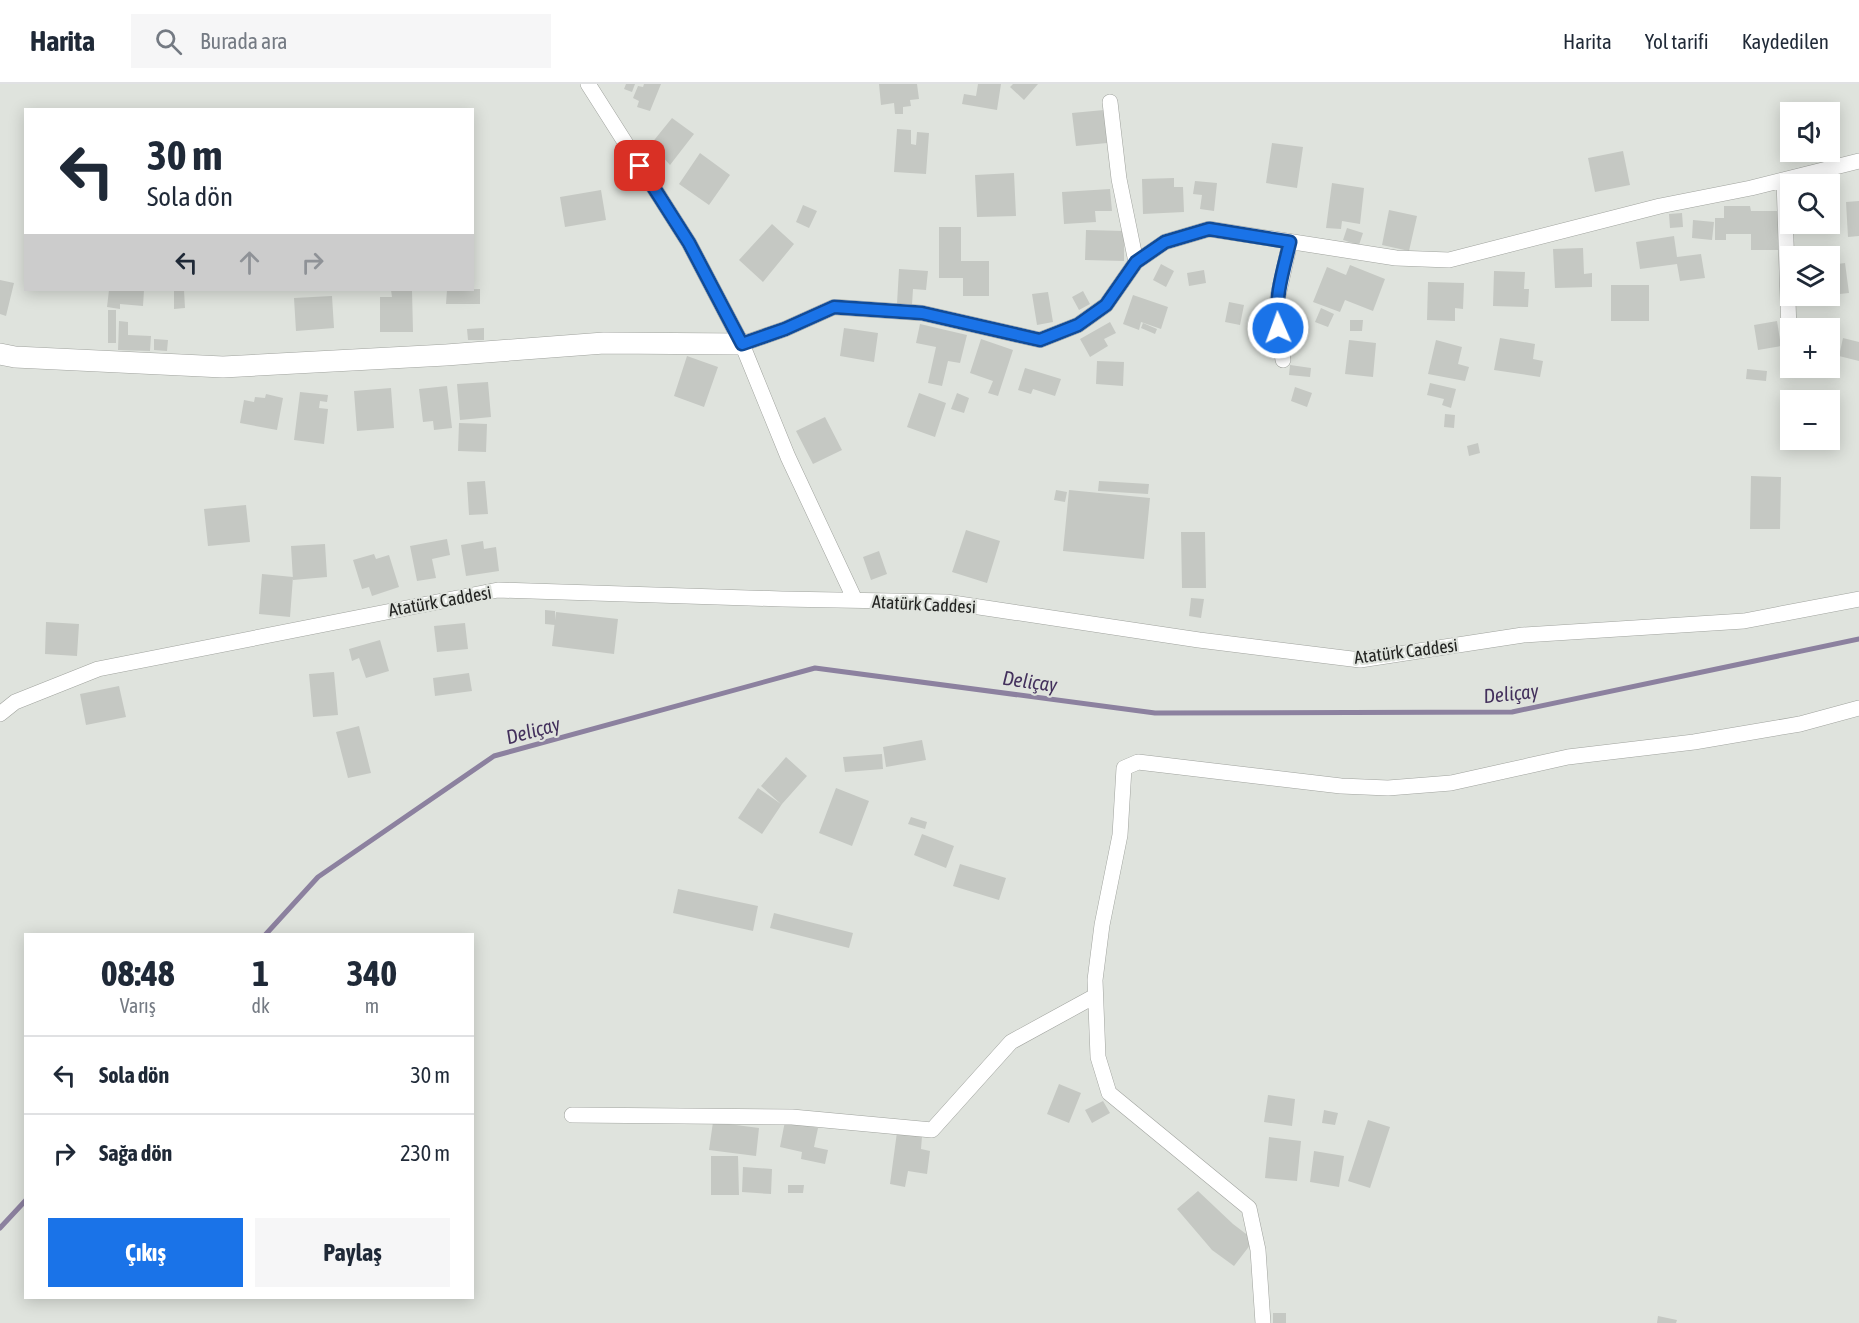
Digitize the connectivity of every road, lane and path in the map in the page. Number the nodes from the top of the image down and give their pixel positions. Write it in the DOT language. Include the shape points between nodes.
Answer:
graph roads {
  1 [pos="591,86"];
  2 [pos="1110,102"];
  3 [pos="1859,161"];
  4 [pos="1808,174"];
  5 [pos="1780,181"];
  6 [pos="1786,234"];
  7 [pos="1290,242"];
  8 [pos="1136,262"];
  9 [pos="1789,318"];
  10 [pos="742,344"];
  11 [pos="0,354"];
  12 [pos="1283,360"];
  13 [pos="1859,599"];
  14 [pos="855,600"];
  15 [pos="1859,708"];
  16 [pos="0,714"];
  17 [pos="1095,996"];
  18 [pos="572,1115"];
  19 [pos="1263,1323"];
  1 -- 10 [label="street" via="689,243"];
  2 -- 8 [label="street" via="1119,179"];
  3 -- 4 [label="street"];
  5 -- 7 [label="street" via="1660,206 1449,260 1396,258"];
  6 -- 9 [label="street"];
  7 -- 8 [label="street" via="1209,229 1165,242"];
  7 -- 12 [label="street" via="1276,312"];
  8 -- 10 [label="street" via="1106,305 1078,325 1040,340 922,313 834,307"];
  10 -- 11 [label="street" via="604,343 446,356 223,367"];
  10 -- 14 [label="street" via="788,458"];
  13 -- 14 [label="street, Atatürk Caddesi" via="1744,621 1523,634 1360,660 946,602"];
  14 -- 16 [label="street, Atatürk Caddesi" via="498,590 98,669 15,702"];
  15 -- 17 [label="street" via="1800,724 1695,742 1568,757 1451,783 1388,788 1138,762 1124,768 1120,836 1102,925"];
  17 -- 18 [label="street" via="1011,1042 932,1130 792,1117"];
  17 -- 19 [label="street" via="1098,1057 1109,1094 1250,1208 1258,1250"];
}
